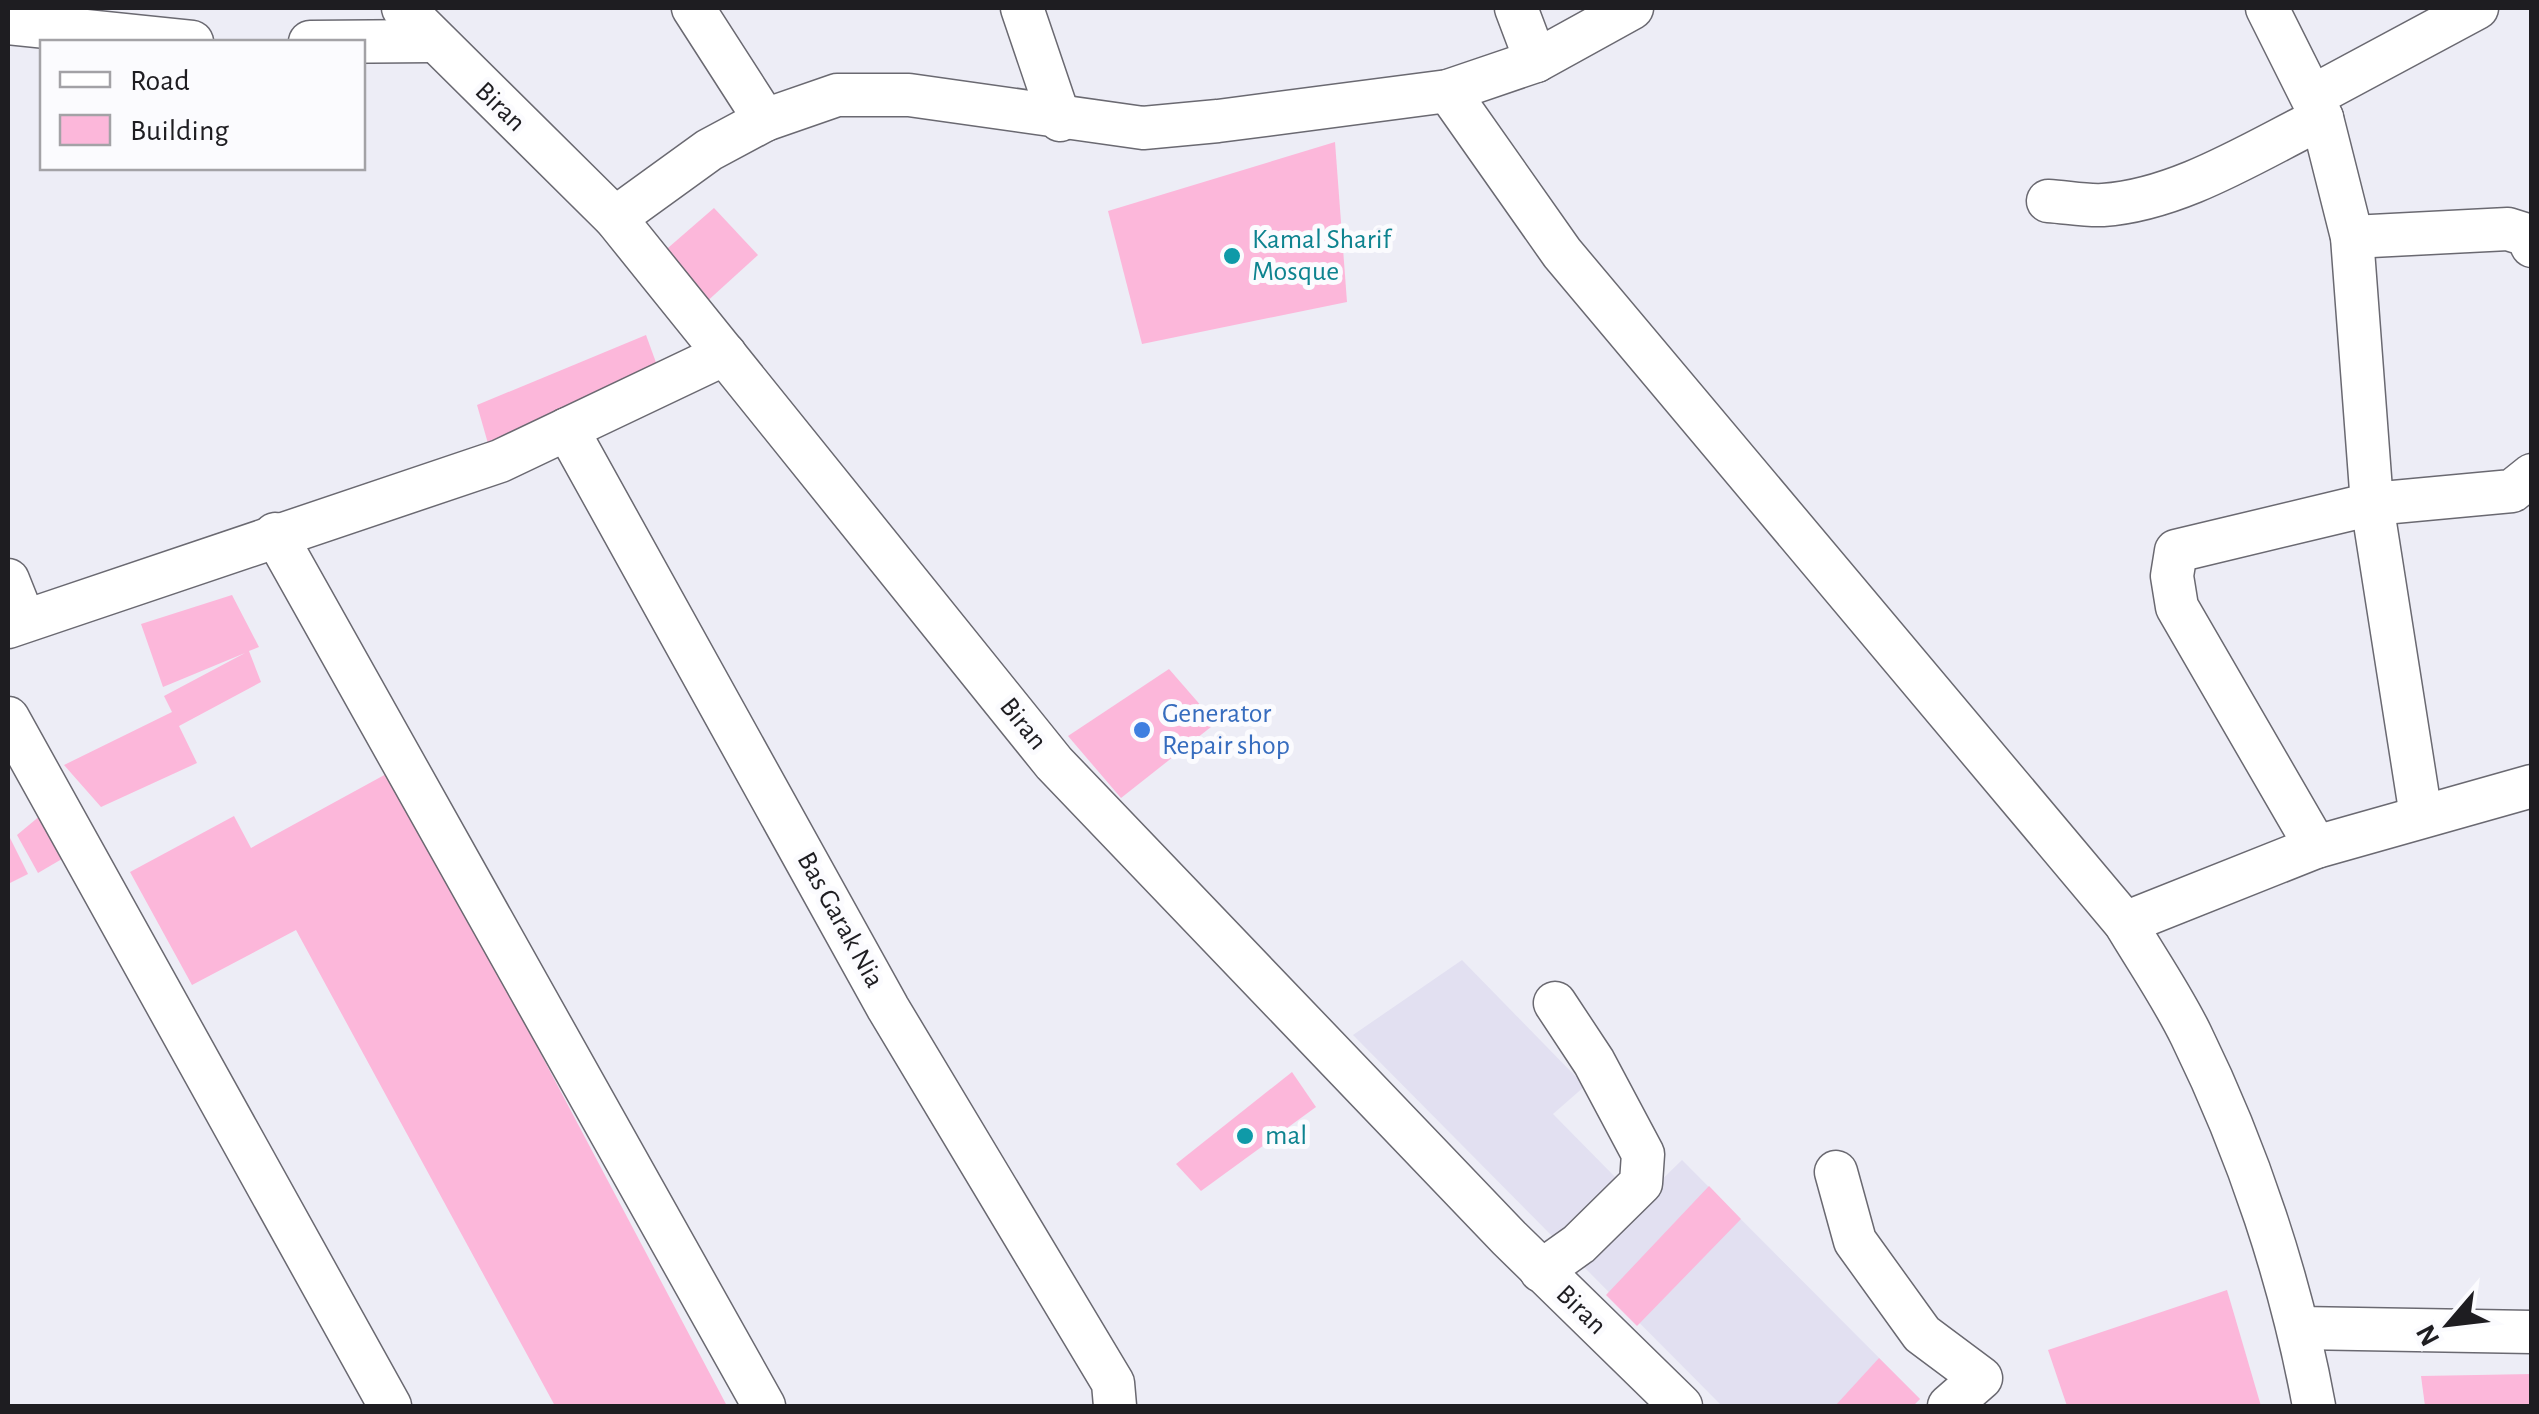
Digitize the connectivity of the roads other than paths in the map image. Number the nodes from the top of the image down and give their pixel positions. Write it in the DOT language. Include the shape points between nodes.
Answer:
graph roads {
  1 [pos="403,8"];
  2 [pos="694,8"];
  3 [pos="1022,8"];
  4 [pos="1516,8"];
  5 [pos="1632,8"];
  6 [pos="2267,8"];
  7 [pos="2477,8"];
  8 [pos="8,22"];
  9 [pos="174,40"];
  10 [pos="432,41"];
  11 [pos="365,42"];
  12 [pos="1536,61"];
  13 [pos="1448,90"];
  14 [pos="2317,107"];
  15 [pos="765,120"];
  16 [pos="1060,120"];
  17 [pos="2048,201"];
  18 [pos="614,218"];
  19 [pos="2352,237"];
  20 [pos="2532,246"];
  21 [pos="725,354"];
  22 [pos="567,429"];
  23 [pos="2532,475"];
  24 [pos="2372,504"];
  25 [pos="276,534"];
  26 [pos="8,580"];
  27 [pos="16,623"];
  28 [pos="8,718"];
  29 [pos="2532,786"];
  30 [pos="2421,816"];
  31 [pos="2316,847"];
  32 [pos="2125,922"];
  33 [pos="1555,1003"];
  34 [pos="1836,1172"];
  35 [pos="1541,1271"];
  36 [pos="2300,1328"];
  37 [pos="2532,1332"];
  38 [pos="390,1406"];
  39 [pos="764,1406"];
  40 [pos="1116,1406"];
  41 [pos="1681,1406"];
  42 [pos="1949,1406"];
  43 [pos="2314,1406"];
  1 -- 10 [label="street, Biran"];
  2 -- 15 [label="street"];
  3 -- 16 [label="street"];
  4 -- 12 [label="street"];
  5 -- 12 [label="street"];
  6 -- 14 [label="street"];
  7 -- 14 [label="street"];
  8 -- 9 [label="street"];
  10 -- 11 [label="street"];
  10 -- 18 [label="street, Biran"];
  12 -- 13 [label="street"];
  13 -- 16 [label="street" via="1144,128"];
  13 -- 32 [label="street" via="1562,254"];
  14 -- 17 [label="street" via="2205,175 2160,191 2104,205"];
  14 -- 19 [label="street"];
  15 -- 16 [label="street" via="837,95 910,96"];
  15 -- 18 [label="street" via="708,150"];
  18 -- 21 [label="street, Biran"];
  19 -- 20 [label="street" via="2508,228 2527,235"];
  19 -- 24 [label="street"];
  21 -- 22 [label="street"];
  21 -- 35 [label="street, Biran" via="1054,762"];
  22 -- 25 [label="street" via="500,461"];
  22 -- 40 [label="street, Bas Garak Nia" via="888,1008 1113,1383"];
  23 -- 24 [label="street" via="2512,491"];
  24 -- 30 [label="street"];
  24 -- 31 [label="street" via="2176,550 2178,607"];
  25 -- 27 [label="street"];
  25 -- 39 [label="street"];
  26 -- 27 [label="street"];
  28 -- 38 [label="street"];
  29 -- 30 [label="street"];
  30 -- 31 [label="street"];
  31 -- 32 [label="street"];
  32 -- 36 [label="street" via="2190,1034 2222,1106"];
  33 -- 35 [label="street" via="1643,1154 1641,1183 1580,1244"];
  34 -- 42 [label="street" via="1855,1242 1922,1334 1981,1378"];
  35 -- 41 [label="street, Biran"];
  36 -- 37 [label="street"];
  36 -- 43 [label="street"];
}
